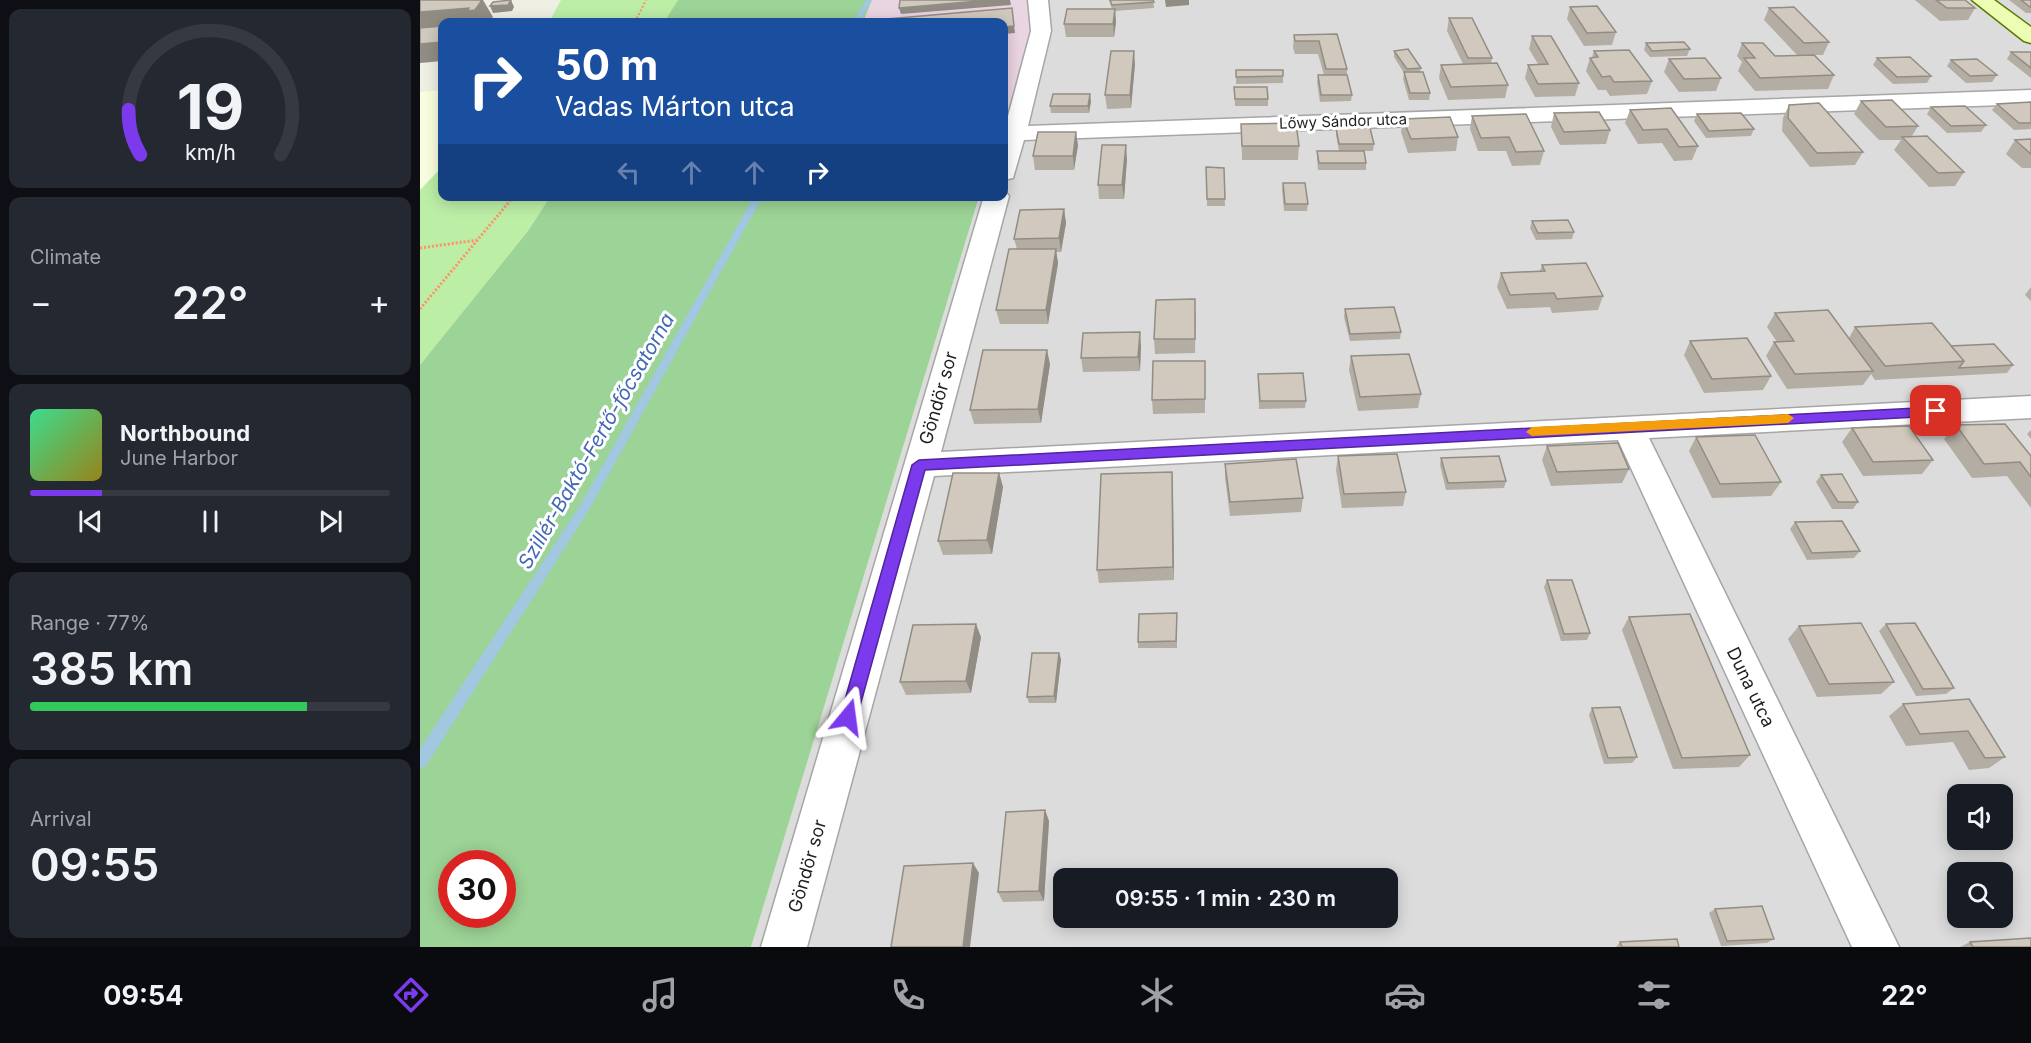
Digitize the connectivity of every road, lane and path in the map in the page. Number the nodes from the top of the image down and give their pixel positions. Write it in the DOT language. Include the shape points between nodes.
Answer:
graph roads {
  1 [pos="646,0"];
  2 [pos="1038,0"];
  3 [pos="1982,0"];
  4 [pos="637,18"];
  5 [pos="2031,36"];
  6 [pos="2031,97"];
  7 [pos="1015,133"];
  8 [pos="1008,158"];
  9 [pos="510,201"];
  10 [pos="996,201"];
  11 [pos="479,240"];
  12 [pos="420,248"];
  13 [pos="420,309"];
  14 [pos="2031,406"];
  15 [pos="1627,426"];
  16 [pos="919,465"];
  17 [pos="784,947"];
  18 [pos="1876,947"];
  1 -- 4 [label="path"];
  2 -- 7 [label="street" via="1041,31"];
  3 -- 5 [label="street"];
  6 -- 7 [label="street, Lőwy Sándor utca"];
  7 -- 8 [label="street"];
  9 -- 11 [label="path"];
  10 -- 16 [label="street, Göndör sor"];
  11 -- 12 [label="path"];
  11 -- 13 [label="path"];
  14 -- 15 [label="street"];
  15 -- 16 [label="street"];
  15 -- 18 [label="street, Duna utca"];
  16 -- 17 [label="street, Göndör sor"];
}
